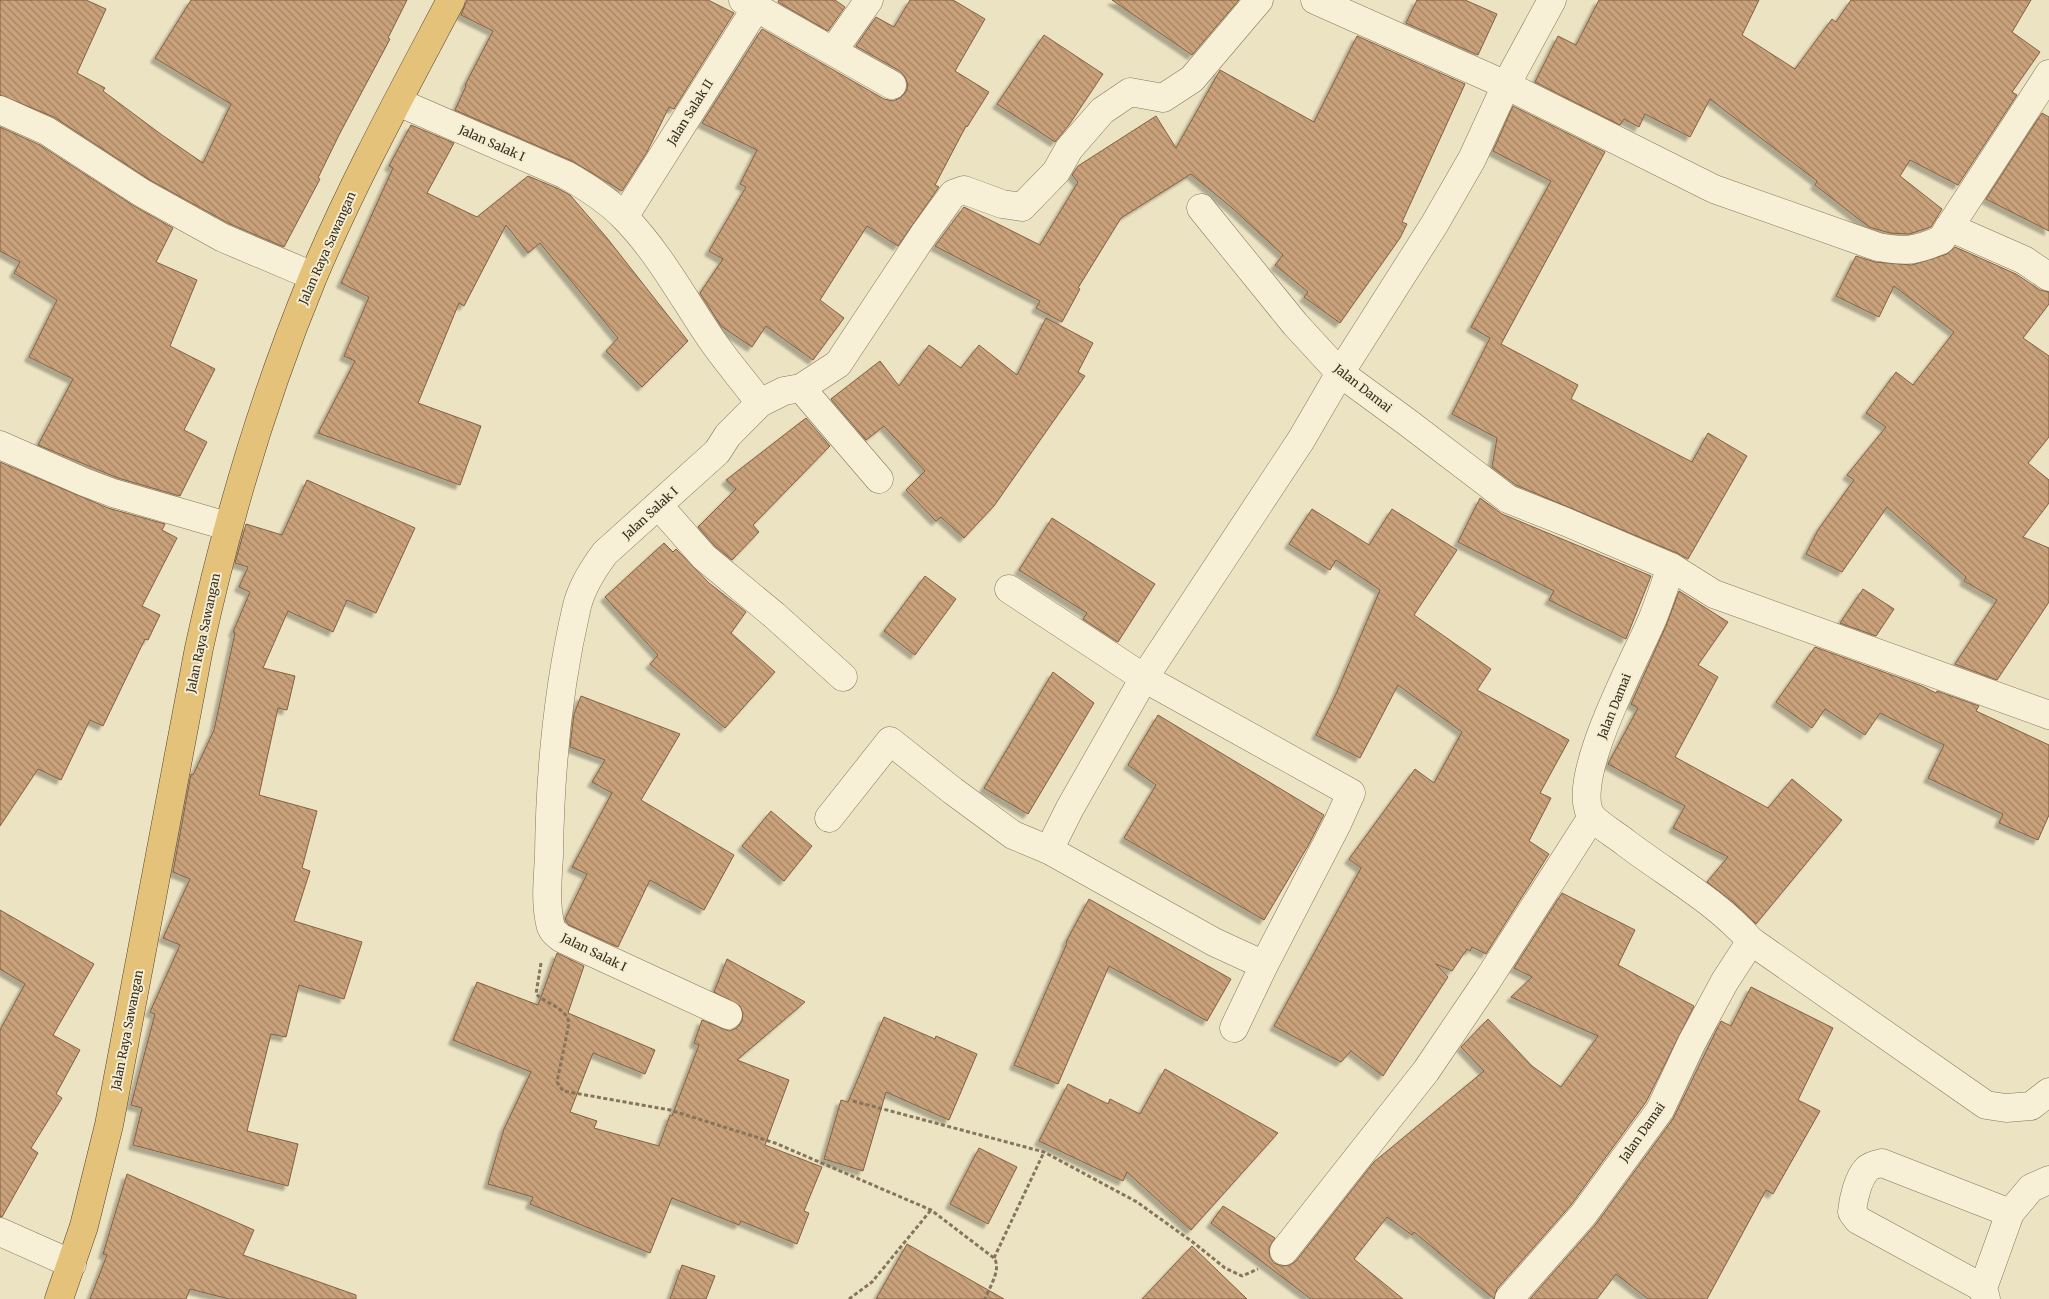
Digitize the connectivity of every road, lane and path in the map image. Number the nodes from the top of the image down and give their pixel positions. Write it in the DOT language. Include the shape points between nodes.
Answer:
graph roads {
  1 [pos="451,0"];
  2 [pos="869,0"];
  3 [pos="1259,0"];
  4 [pos="1316,0"];
  5 [pos="1552,0"];
  6 [pos="750,4"];
  7 [pos="833,51"];
  8 [pos="2049,74"];
  9 [pos="892,85"];
  10 [pos="1506,85"];
  11 [pos="398,102"];
  12 [pos="0,110"];
  13 [pos="1200,208"];
  14 [pos="624,217"];
  15 [pos="1949,227"];
  16 [pos="313,276"];
  17 [pos="2049,277"];
  18 [pos="1340,373"];
  19 [pos="801,388"];
  20 [pos="760,404"];
  21 [pos="0,445"];
  22 [pos="879,479"];
  23 [pos="659,506"];
  24 [pos="227,526"];
  25 [pos="1671,567"];
  26 [pos="1009,589"];
  27 [pos="843,677"];
  28 [pos="1144,678"];
  29 [pos="2049,715"];
  30 [pos="1592,817"];
  31 [pos="829,818"];
  32 [pos="1049,850"];
  33 [pos="550,923"];
  34 [pos="1751,941"];
  35 [pos="1264,965"];
  36 [pos="728,1015"];
  37 [pos="1234,1028"];
  38 [pos="2049,1092"];
  39 [pos="853,1101"];
  40 [pos="1044,1152"];
  41 [pos="2049,1180"];
  42 [pos="932,1210"];
  43 [pos="2010,1213"];
  44 [pos="0,1232"];
  45 [pos="1284,1252"];
  46 [pos="994,1258"];
  47 [pos="72,1264"];
  48 [pos="1984,1293"];
  49 [pos="59,1299"];
  50 [pos="849,1299"];
  51 [pos="984,1299"];
  52 [pos="1509,1299"];
  1 -- 11 [label="highway, Jalan Raya Sawangan"];
  2 -- 7 [label="street"];
  3 -- 19 [label="street" via="1192,78 1170,94 1163,98 1130,92 1102,111 1069,149 1056,172 1022,207 1002,204 964,190 953,194 838,364"];
  4 -- 10 [label="street"];
  5 -- 10 [label="street"];
  6 -- 7 [label="street"];
  6 -- 14 [label="street, Jalan Salak II"];
  7 -- 9 [label="street"];
  8 -- 15 [label="street"];
  10 -- 15 [label="street" via="1714,189 1878,247 1903,251 1925,246 1942,240"];
  10 -- 18 [label="street" via="1472,159 1434,226"];
  11 -- 14 [label="street, Jalan Salak I" via="566,175 590,189"];
  11 -- 16 [label="highway, Jalan Raya Sawangan"];
  12 -- 16 [label="street" via="46,132 142,193 223,238"];
  13 -- 18 [label="street, Jalan Damai" via="1288,317"];
  14 -- 20 [label="street, Jalan Salak I" via="654,252 721,354"];
  15 -- 17 [label="street" via="2024,260"];
  16 -- 24 [label="highway, Jalan Raya Sawangan" via="267,399"];
  18 -- 25 [label="street, Jalan Damai" via="1508,500"];
  18 -- 28 [label="street" via="1302,440"];
  19 -- 20 [label="street" via="784,391"];
  19 -- 22 [label="street"];
  20 -- 23 [label="street, Jalan Salak I" via="728,435 717,452"];
  21 -- 24 [label="street" via="113,493"];
  23 -- 27 [label="street" via="704,557"];
  23 -- 33 [label="street, Jalan Salak I" via="605,553 593,569 578,605 555,736 549,837"];
  24 -- 47 [label="highway, Jalan Raya Sawangan" via="179,748 109,1126"];
  25 -- 29 [label="street" via="1714,594"];
  25 -- 30 [label="street, Jalan Damai" via="1589,770 1586,794"];
  26 -- 28 [label="street"];
  28 -- 32 [label="street"];
  28 -- 35 [label="street" via="1351,793"];
  30 -- 34 [label="street" via="1734,921"];
  30 -- 45 [label="street" via="1426,1071"];
  31 -- 32 [label="street" via="890,741 1013,835"];
  32 -- 35 [label="street" via="1214,942"];
  33 -- 36 [label="street, Jalan Salak I" via="561,938"];
  33 -- 42 [label="path" via="535,990 538,997 568,1017 557,1082 563,1091 670,1110 775,1142"];
  34 -- 38 [label="street" via="1986,1105 2006,1108 2031,1106"];
  34 -- 52 [label="street, Jalan Damai" via="1725,980 1660,1110 1583,1215"];
  35 -- 37 [label="street"];
  39 -- 40 [label="path"];
  40 -- 45 [label="path" via="1137,1202 1225,1268 1242,1276"];
  40 -- 46 [label="path"];
  41 -- 43 [label="street" via="2031,1188"];
  42 -- 46 [label="path"];
  42 -- 50 [label="path" via="872,1282"];
  43 -- 48 [label="street"];
  43 -- 48 [label="street" via="1882,1163 1866,1169 1854,1197 1852,1212 1858,1220"];
  44 -- 47 [label="street"];
  46 -- 51 [label="path" via="997,1268"];
  47 -- 49 [label="highway, Jalan Raya Sawangan"];
}
